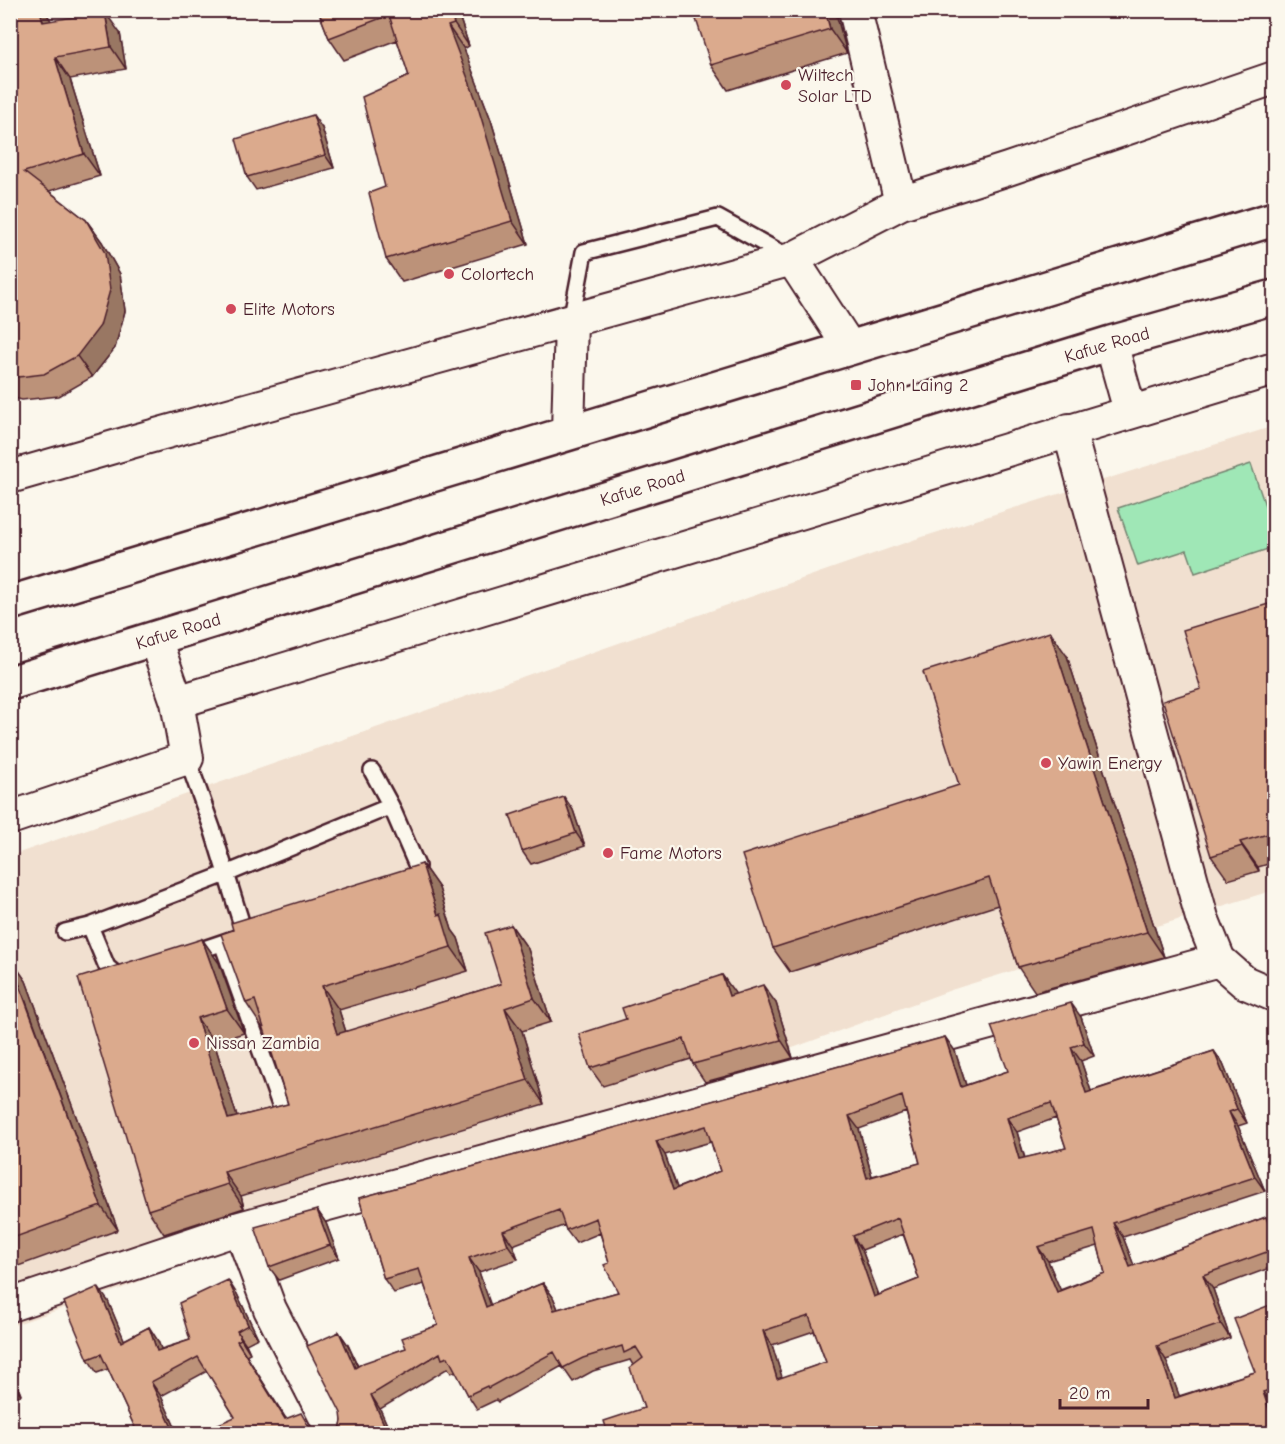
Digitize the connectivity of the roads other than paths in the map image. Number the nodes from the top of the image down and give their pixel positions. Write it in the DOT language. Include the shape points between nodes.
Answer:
graph roads {
  1 [pos="855,10"];
  2 [pos="1275,78"];
  3 [pos="900,203"];
  4 [pos="1275,219"];
  5 [pos="792,259"];
  6 [pos="1275,297"];
  7 [pos="571,321"];
  8 [pos="1110,344"];
  9 [pos="850,348"];
  10 [pos="1275,369"];
  11 [pos="1130,411"];
  12 [pos="1069,430"];
  13 [pos="568,432"];
  14 [pos="10,477"];
  15 [pos="10,603"];
  16 [pos="156,639"];
  17 [pos="10,683"];
  18 [pos="177,702"];
  19 [pos="187,758"];
  20 [pos="372,771"];
  21 [pos="391,806"];
  22 [pos="10,818"];
  23 [pos="226,874"];
  24 [pos="398,886"];
  25 [pos="90,926"];
  26 [pos="65,932"];
  27 [pos="222,943"];
  28 [pos="171,960"];
  29 [pos="1219,960"];
  30 [pos="140,971"];
  31 [pos="1275,995"];
  32 [pos="284,1116"];
  33 [pos="240,1228"];
  34 [pos="10,1305"];
  35 [pos="334,1434"];
  1 -- 3 [label="street"];
  2 -- 3 [label="street"];
  3 -- 5 [label="street"];
  4 -- 9 [label="main road"];
  5 -- 7 [label="street"];
  5 -- 7 [label="lane" via="718,218 584,252"];
  5 -- 9 [label="street"];
  6 -- 8 [label="main road, Kafue Road"];
  7 -- 13 [label="street"];
  7 -- 14 [label="street"];
  8 -- 11 [label="street"];
  8 -- 16 [label="main road, Kafue Road"];
  9 -- 13 [label="main road"];
  10 -- 11 [label="street"];
  11 -- 12 [label="street"];
  12 -- 18 [label="street"];
  12 -- 29 [label="street" via="1202,918"];
  13 -- 15 [label="main road"];
  16 -- 17 [label="main road, Kafue Road"];
  16 -- 18 [label="street"];
  18 -- 19 [label="street"];
  19 -- 22 [label="street"];
  19 -- 23 [label="lane"];
  20 -- 21 [label="lane"];
  21 -- 23 [label="lane"];
  21 -- 24 [label="lane" via="417,866 416,876"];
  23 -- 25 [label="lane"];
  23 -- 27 [label="lane" via="251,933"];
  25 -- 26 [label="lane"];
  25 -- 30 [label="lane" via="111,972 119,978"];
  27 -- 28 [label="lane"];
  27 -- 32 [label="lane"];
  29 -- 31 [label="street" via="1244,982"];
  29 -- 33 [label="street"];
  33 -- 34 [label="street"];
  33 -- 35 [label="street" via="270,1309"];
}
